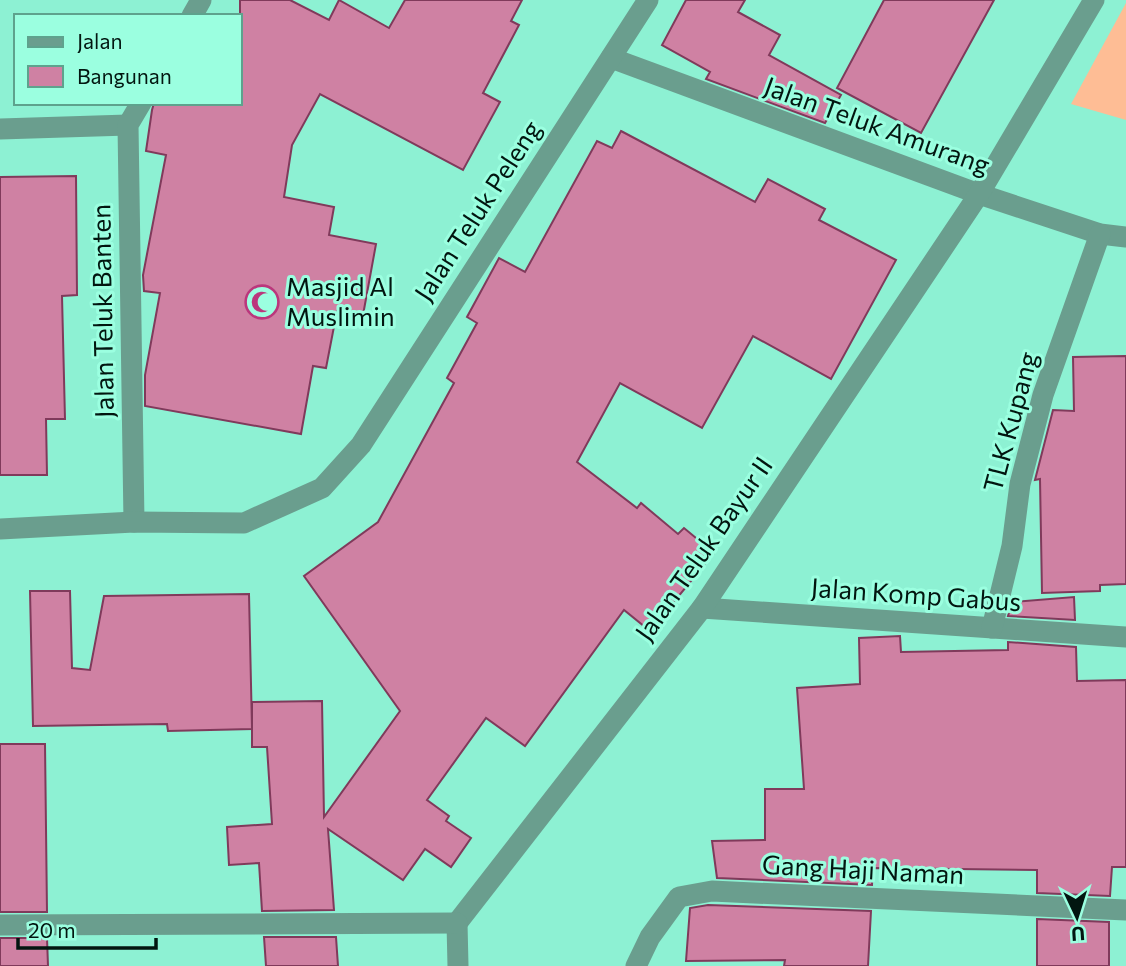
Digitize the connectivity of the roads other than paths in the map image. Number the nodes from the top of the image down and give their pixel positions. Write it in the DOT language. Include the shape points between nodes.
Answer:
graph roads {
  1 [pos="648,0"];
  2 [pos="1094,0"];
  3 [pos="611,58"];
  4 [pos="140,105"];
  5 [pos="128,125"];
  6 [pos="0,129"];
  7 [pos="979,194"];
  8 [pos="1100,234"];
  9 [pos="1126,237"];
  10 [pos="134,522"];
  11 [pos="0,529"];
  12 [pos="702,608"];
  13 [pos="992,628"];
  14 [pos="1126,637"];
  15 [pos="1126,909"];
  16 [pos="457,923"];
  17 [pos="0,925"];
  18 [pos="457,966"];
  19 [pos="636,966"];
  1 -- 3 [label="street, Jalan Teluk Peleng"];
  2 -- 7 [label="street, Jalan Teluk Bayur II"];
  3 -- 7 [label="street, Jalan Teluk Amurang"];
  3 -- 10 [label="street, Jalan Teluk Peleng" via="360,445 322,488 244,523"];
  4 -- 5 [label="street"];
  5 -- 6 [label="street"];
  5 -- 10 [label="street, Jalan Teluk Banten"];
  7 -- 8 [label="street, Jalan Teluk Amurang"];
  7 -- 12 [label="street, Jalan Teluk Bayur II"];
  8 -- 9 [label="street, Jalan Teluk Amurang"];
  8 -- 13 [label="street, TLK Kupang" via="1043,395"];
  10 -- 11 [label="street, Jalan Teluk Peleng"];
  12 -- 13 [label="street, Jalan Komp Gabus"];
  12 -- 16 [label="street, Jalan Teluk Bayur II"];
  13 -- 14 [label="street, Jalan Komp Gabus"];
  15 -- 19 [label="street, Gang Haji Naman" via="712,891 679,897"];
  16 -- 17 [label="street"];
  16 -- 18 [label="street"];
}
